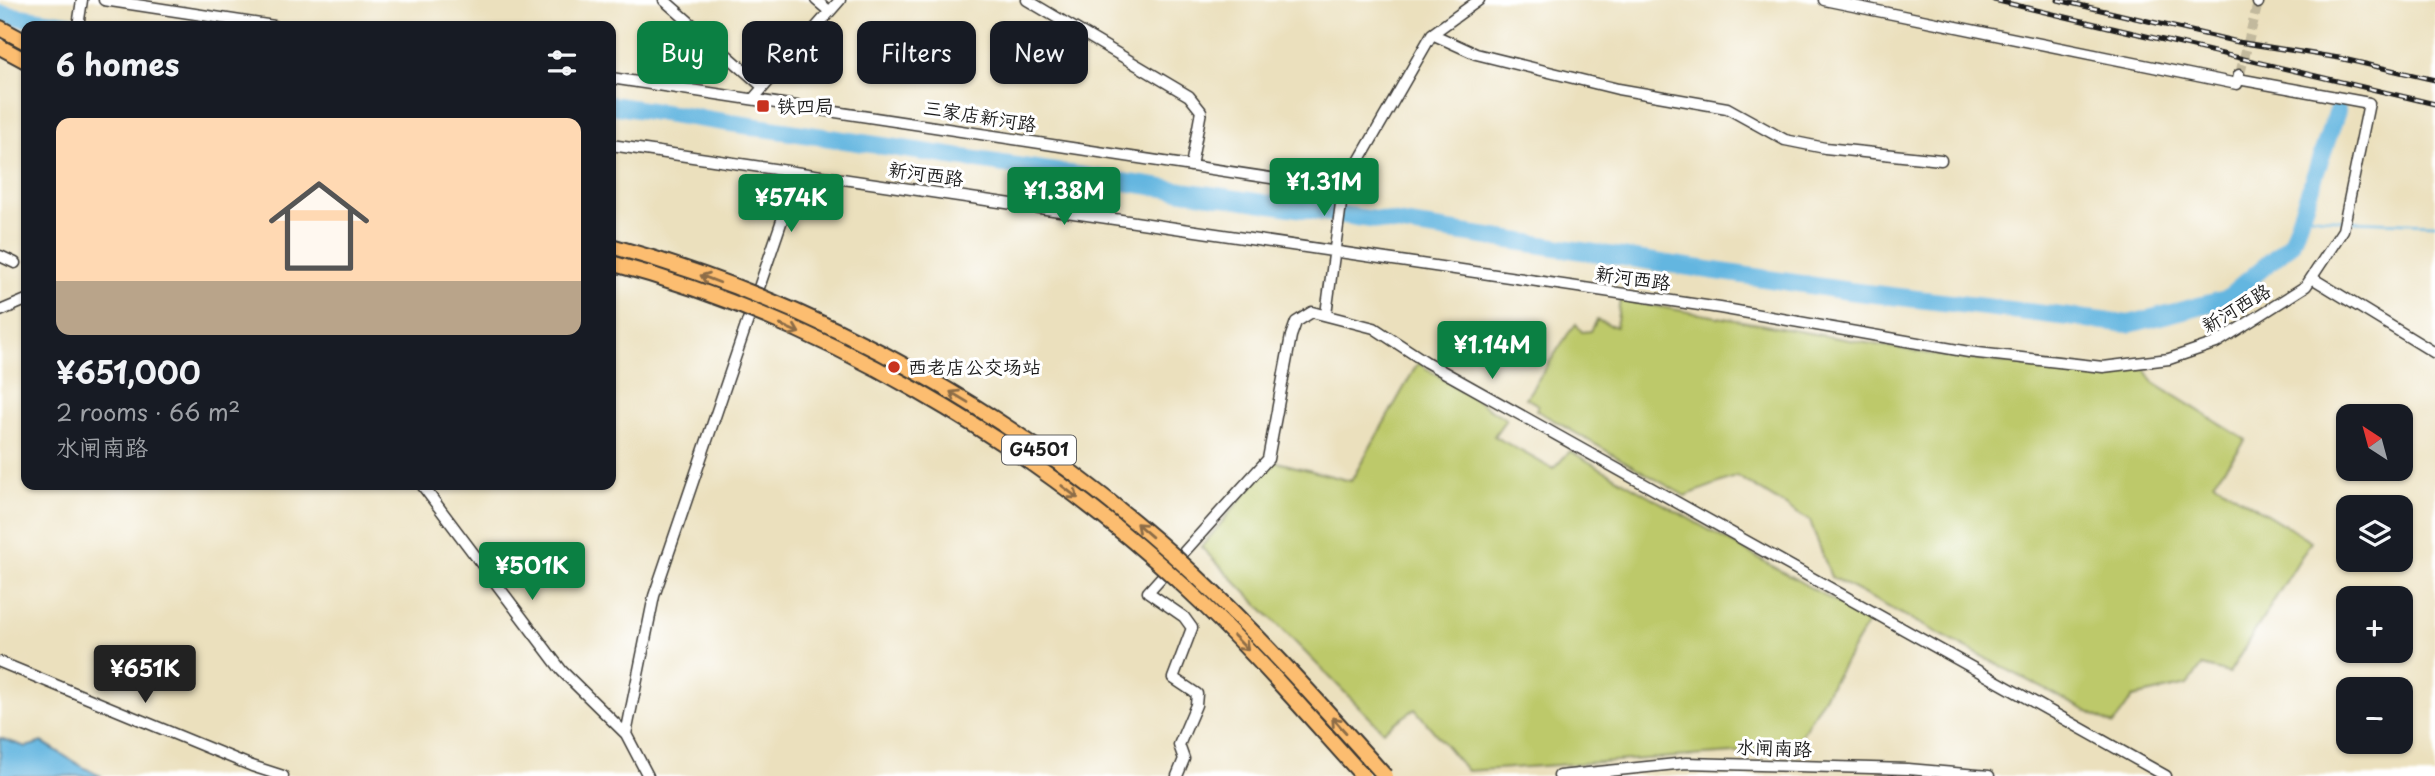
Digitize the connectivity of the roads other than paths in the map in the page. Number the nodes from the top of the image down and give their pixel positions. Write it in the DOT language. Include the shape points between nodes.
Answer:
graph roads {
  1 [pos="82,0"];
  2 [pos="104,0"];
  3 [pos="664,0"];
  4 [pos="816,0"];
  5 [pos="840,0"];
  6 [pos="1027,0"];
  7 [pos="1479,0"];
  8 [pos="1824,0"];
  9 [pos="829,11"];
  10 [pos="79,21"];
  11 [pos="241,21"];
  12 [pos="0,28"];
  13 [pos="1432,34"];
  14 [pos="21,39"];
  15 [pos="0,47"];
  16 [pos="0,54"];
  17 [pos="21,57"];
  18 [pos="21,58"];
  19 [pos="616,79"];
  20 [pos="762,86"];
  21 [pos="753,99"];
  22 [pos="616,146"];
  23 [pos="1941,160"];
  24 [pos="1191,166"];
  25 [pos="798,173"];
  26 [pos="1343,189"];
  27 [pos="616,248"];
  28 [pos="1334,251"];
  29 [pos="0,256"];
  30 [pos="15,262"];
  31 [pos="616,265"];
  32 [pos="2312,278"];
  33 [pos="21,302"];
  34 [pos="0,311"];
  35 [pos="1326,314"];
  36 [pos="2435,353"];
  37 [pos="426,490"];
  38 [pos="0,662"];
  39 [pos="626,734"];
  40 [pos="283,776"];
  41 [pos="648,776"];
  42 [pos="1177,776"];
  43 [pos="1363,776"];
  44 [pos="1385,776"];
  45 [pos="1559,776"];
  46 [pos="1989,776"];
  47 [pos="2166,776"];
  1 -- 10 [label="street"];
  2 -- 11 [label="street"];
  3 -- 20 [label="street"];
  4 -- 9 [label="street"];
  5 -- 9 [label="street"];
  6 -- 24 [label="street" via="1189,96 1201,111"];
  7 -- 13 [label="street"];
  8 -- 32 [label="street, 新河西路" via="2237,84 2239,77 2369,103 2343,230"];
  9 -- 20 [label="street"];
  12 -- 14 [label="highway"];
  13 -- 23 [label="street" via="1476,54 1618,89 1727,108 1785,140"];
  13 -- 26 [label="street"];
  15 -- 17 [label="highway, bridge"];
  16 -- 18 [label="street"];
  19 -- 21 [label="street, 三家店新河路"];
  20 -- 21 [label="street"];
  21 -- 24 [label="street, 三家店新河路"];
  22 -- 25 [label="street, 新河西路"];
  24 -- 26 [label="street, 三家店新河路"];
  25 -- 28 [label="street, 新河西路"];
  25 -- 39 [label="street" via="653,596"];
  26 -- 28 [label="street"];
  44 -- 27 [label="highway, G4501, one-way, bridge" via="1195,575 1127,516 1020,436 850,337 699,274"];
  28 -- 32 [label="street, 新河西路" via="1720,308 1969,352 2103,367 2169,359 2216,343"];
  28 -- 35 [label="street"];
  29 -- 30 [label="street"];
  31 -- 43 [label="highway, G4501, one-way, bridge" via="694,289 841,351 1011,449 1185,587"];
  32 -- 36 [label="street"];
  33 -- 34 [label="street"];
  35 -- 42 [label="street" via="1312,312 1296,322 1268,459 1148,592 1192,628 1173,678 1197,694 1179,745 1184,759"];
  35 -- 47 [label="street" via="1374,328 1426,362"];
  37 -- 39 [label="street" via="562,671"];
  38 -- 40 [label="street"];
  39 -- 41 [label="street"];
  45 -- 46 [label="street, 水闸南路" via="1686,763 1908,769"];
}
